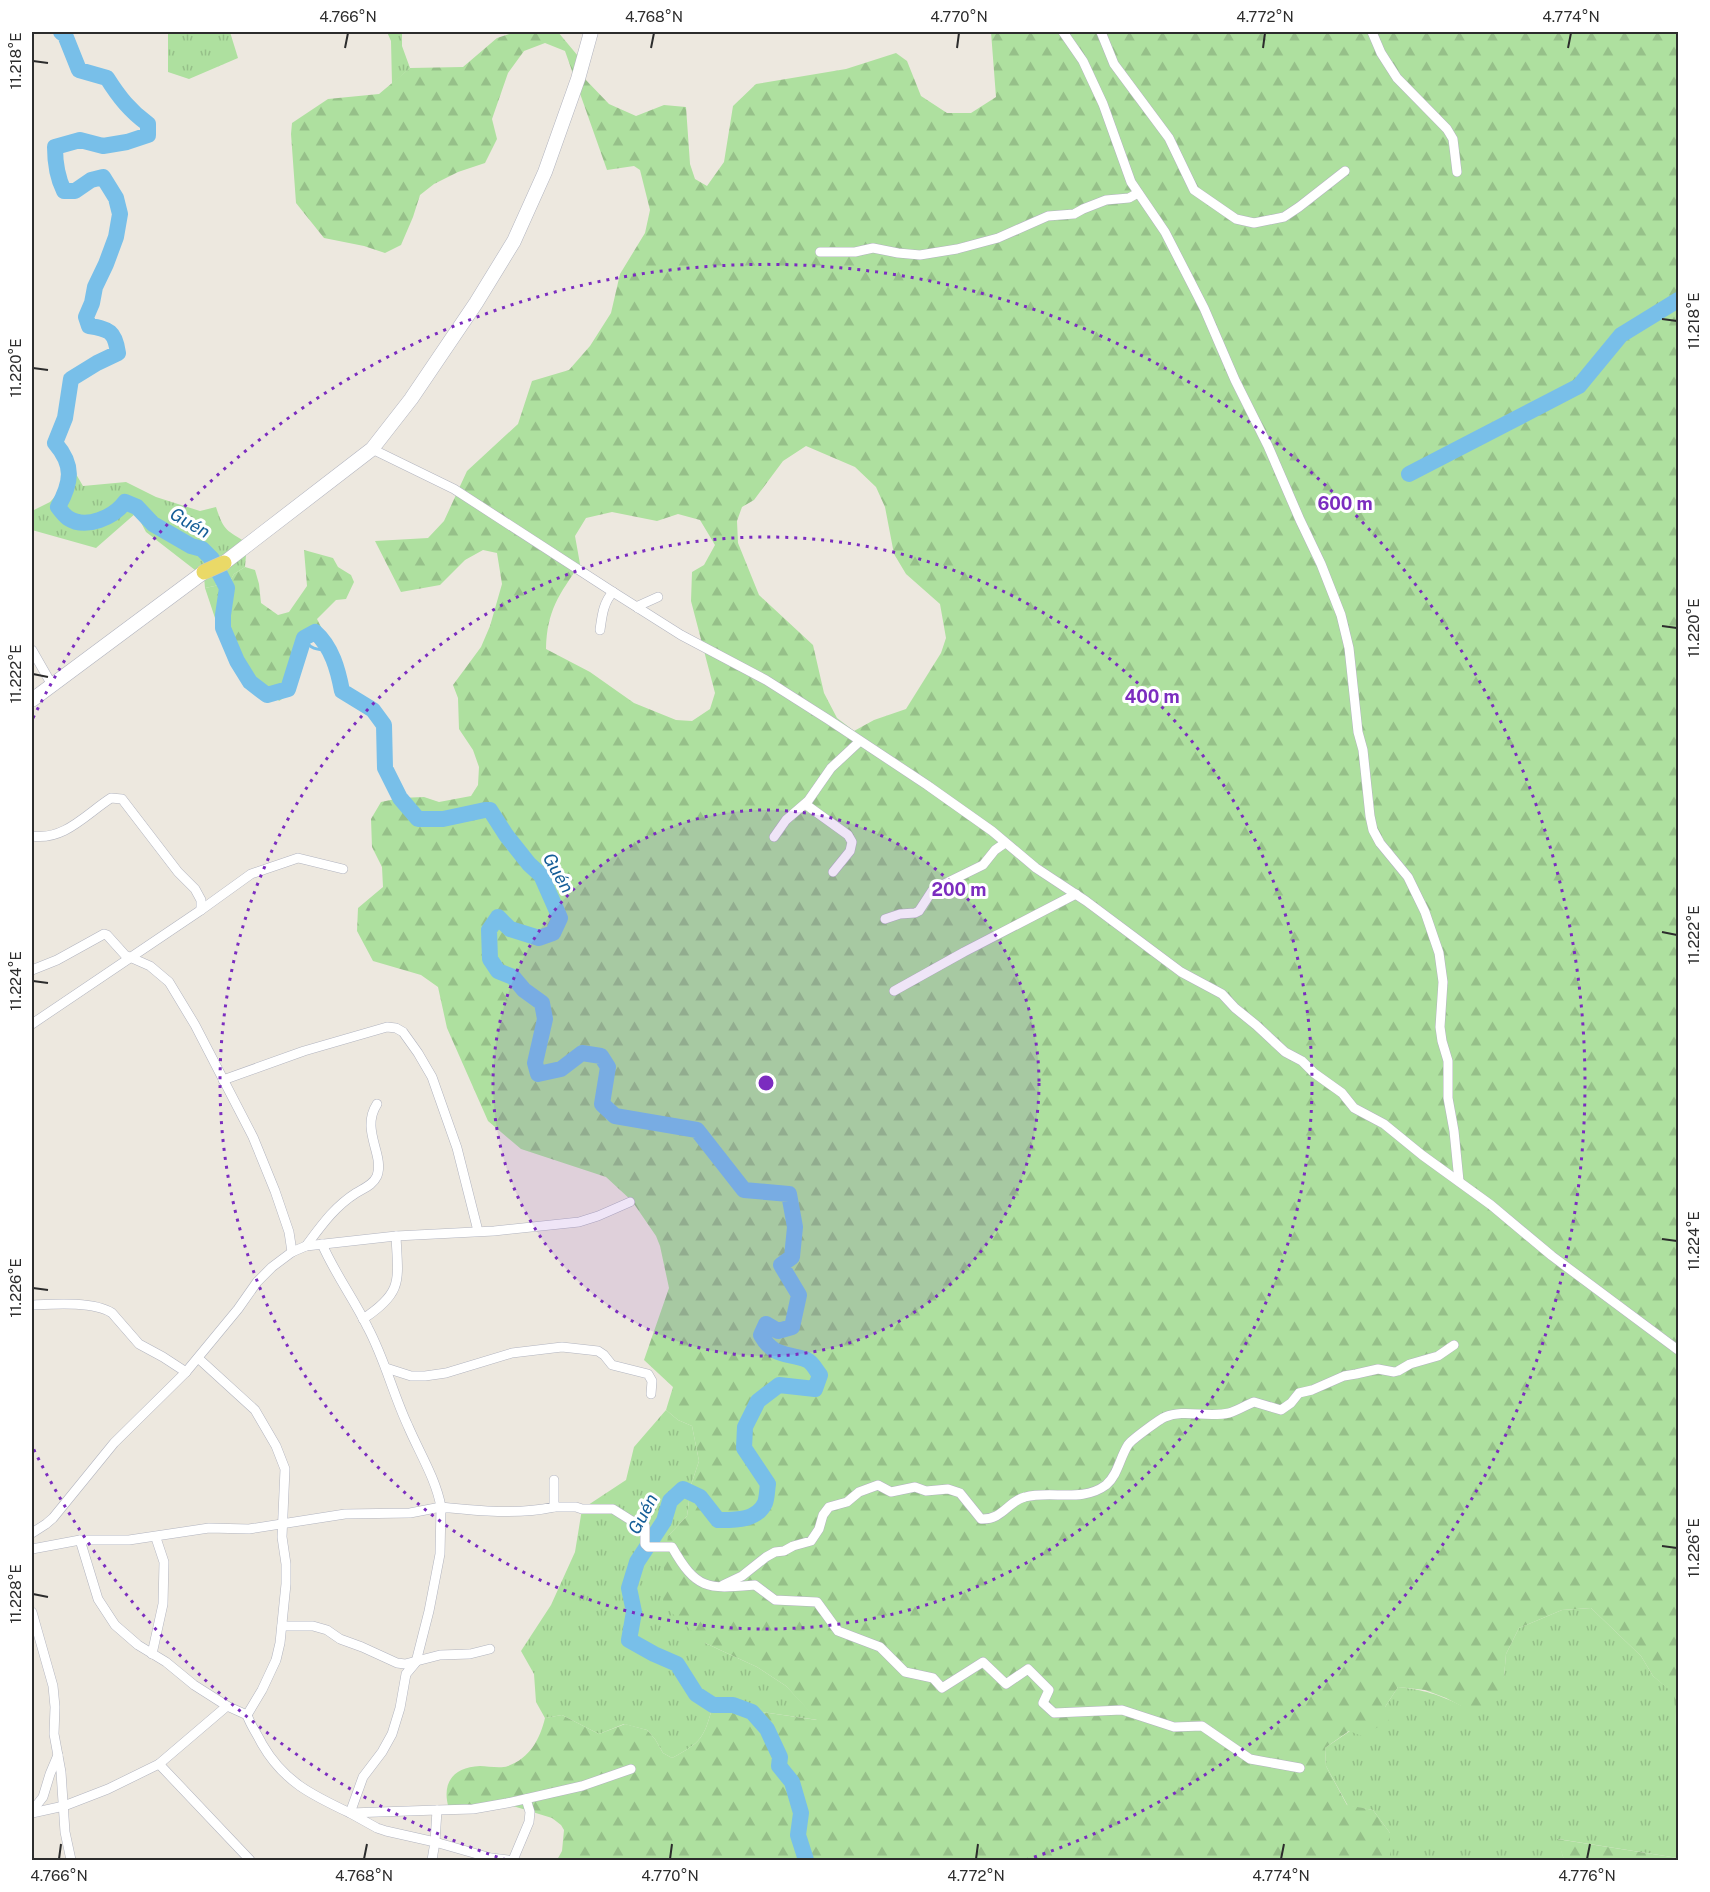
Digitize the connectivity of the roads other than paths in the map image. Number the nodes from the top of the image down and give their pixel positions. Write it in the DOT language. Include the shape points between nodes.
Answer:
graph roads {
  1 [pos="1063,32"];
  2 [pos="1101,32"];
  3 [pos="1371,32"];
  4 [pos="588,33"];
  5 [pos="1345,171"];
  6 [pos="1457,172"];
  7 [pos="1138,193"];
  8 [pos="820,252"];
  9 [pos="372,449"];
  10 [pos="224,563"];
  11 [pos="204,572"];
  12 [pos="613,592"];
  13 [pos="658,597"];
  14 [pos="638,608"];
  15 [pos="600,630"];
  16 [pos="32,650"];
  17 [pos="52,685"];
  18 [pos="32,700"];
  19 [pos="860,741"];
  20 [pos="805,804"];
  21 [pos="32,836"];
  22 [pos="774,837"];
  23 [pos="1005,843"];
  24 [pos="343,869"];
  25 [pos="833,872"];
  26 [pos="1076,894"];
  27 [pos="201,910"];
  28 [pos="885,919"];
  29 [pos="132,957"];
  30 [pos="32,970"];
  31 [pos="894,991"];
  32 [pos="32,1021"];
  33 [pos="223,1080"];
  34 [pos="377,1104"];
  35 [pos="1459,1181"];
  36 [pos="630,1202"];
  37 [pos="478,1231"];
  38 [pos="396,1236"];
  39 [pos="322,1244"];
  40 [pos="306,1246"];
  41 [pos="292,1252"];
  42 [pos="32,1305"];
  43 [pos="363,1319"];
  44 [pos="1454,1345"];
  45 [pos="1678,1350"];
  46 [pos="198,1358"];
  47 [pos="386,1368"];
  48 [pos="186,1372"];
  49 [pos="651,1394"];
  50 [pos="554,1480"];
  51 [pos="441,1507"];
  52 [pos="554,1507"];
  53 [pos="284,1524"];
  54 [pos="32,1533"];
  55 [pos="156,1538"];
  56 [pos="80,1540"];
  57 [pos="32,1549"];
  58 [pos="718,1588"];
  59 [pos="32,1612"];
  60 [pos="282,1626"];
  61 [pos="490,1649"];
  62 [pos="152,1654"];
  63 [pos="416,1662"];
  64 [pos="227,1706"];
  65 [pos="247,1715"];
  66 [pos="58,1755"];
  67 [pos="159,1764"];
  68 [pos="1300,1768"];
  69 [pos="632,1769"];
  70 [pos="526,1799"];
  71 [pos="63,1806"];
  72 [pos="437,1810"];
  73 [pos="32,1812"];
  74 [pos="350,1813"];
  75 [pos="435,1842"];
  76 [pos="71,1860"];
  77 [pos="250,1860"];
  78 [pos="432,1860"];
  79 [pos="508,1860"];
  80 [pos="513,1860"];
  1 -- 7 [label="street" via="1086,68"];
  2 -- 5 [label="street" via="1114,64 1169,138 1188,182 1236,219 1254,223 1284,217"];
  3 -- 6 [label="street" via="1397,78 1447,129 1453,139"];
  4 -- 9 [label="main road" via="578,79 545,172 514,241 476,303"];
  7 -- 8 [label="street" via="1106,200 1074,214 1048,216 998,238 957,249 920,255 873,248"];
  7 -- 35 [label="street" via="1165,232 1204,308 1341,615 1349,648 1373,830 1408,877 1439,953 1443,982 1440,1027 1448,1061 1448,1098"];
  9 -- 10 [label="main road"];
  9 -- 12 [label="street" via="454,489"];
  10 -- 11 [label="main road"];
  11 -- 17 [label="main road"];
  12 -- 14 [label="street"];
  12 -- 15 [label="street" via="607,599"];
  13 -- 14 [label="street"];
  14 -- 19 [label="street" via="765,680"];
  16 -- 17 [label="street"];
  17 -- 18 [label="main road"];
  19 -- 20 [label="street" via="831,768"];
  19 -- 23 [label="street" via="975,818"];
  20 -- 22 [label="street"];
  20 -- 25 [label="street" via="850,838 850,851"];
  21 -- 27 [label="street" via="50,836 71,827 111,798 122,799 195,889"];
  23 -- 26 [label="street"];
  23 -- 28 [label="street" via="983,865 938,886 919,911"];
  24 -- 27 [label="street" via="298,858 251,874"];
  26 -- 31 [label="street"];
  26 -- 35 [label="street" via="1181,972 1222,994 1285,1052 1342,1093 1354,1108 1384,1124"];
  27 -- 29 [label="street"];
  29 -- 30 [label="street" via="121,952 104,934"];
  29 -- 32 [label="street"];
  29 -- 33 [label="street" via="169,982"];
  33 -- 37 [label="street" via="304,1051 387,1028 403,1032 439,1095"];
  33 -- 41 [label="street" via="253,1137 289,1232"];
  34 -- 40 [label="street" via="371,1116 378,1161 376,1177 341,1203"];
  35 -- 45 [label="street"];
  36 -- 37 [label="street" via="579,1222"];
  37 -- 38 [label="street"];
  38 -- 39 [label="street"];
  38 -- 43 [label="street" via="398,1276 393,1293"];
  39 -- 40 [label="street"];
  39 -- 43 [label="street"];
  40 -- 41 [label="street"];
  41 -- 46 [label="street" via="257,1282"];
  42 -- 48 [label="street" via="107,1309 139,1344"];
  43 -- 47 [label="street"];
  44 -- 58 [label="street" via="1438,1356 1398,1371 1378,1369 1299,1393 1281,1410 1254,1402 1230,1413 1164,1417 1128,1444 1115,1472 1103,1486 1077,1496 1023,1497 991,1520 981,1519 960,1493 948,1489 926,1491 910,1487 891,1492 878,1485 868,1488 847,1502 829,1507 811,1541 775,1552"];
  46 -- 48 [label="street"];
  46 -- 53 [label="street" via="255,1410 267,1428 285,1469"];
  47 -- 49 [label="street" via="425,1376 518,1352 562,1347 585,1349 598,1351 612,1365 648,1374"];
  47 -- 51 [label="street"];
  48 -- 54 [label="street" via="114,1443 53,1518"];
  50 -- 52 [label="street"];
  51 -- 52 [label="street" via="491,1512"];
  51 -- 53 [label="street" via="410,1513 345,1514"];
  51 -- 63 [label="street" via="440,1554"];
  52 -- 58 [label="street" via="613,1509 645,1526 645,1544 672,1547 697,1580"];
  53 -- 55 [label="street" via="249,1529 209,1528"];
  53 -- 60 [label="street" via="286,1584"];
  55 -- 56 [label="street"];
  55 -- 62 [label="street" via="164,1562 163,1604"];
  56 -- 57 [label="street"];
  56 -- 62 [label="street" via="98,1599 107,1614 114,1625"];
  58 -- 68 [label="street" via="755,1585 775,1600 817,1602 838,1631 880,1647 905,1672 933,1678 942,1688 983,1662 1005,1684 1028,1669 1049,1690 1042,1703 1054,1713 1122,1710 1174,1727 1202,1726 1250,1759"];
  59 -- 66 [label="street" via="53,1686"];
  60 -- 63 [label="street" via="313,1626 397,1663"];
  60 -- 65 [label="street" via="276,1660"];
  61 -- 63 [label="street"];
  62 -- 64 [label="street"];
  63 -- 74 [label="street" via="406,1674 392,1734 363,1777"];
  64 -- 65 [label="street"];
  64 -- 67 [label="street"];
  65 -- 74 [label="street" via="270,1758 283,1773 299,1787"];
  66 -- 71 [label="street"];
  66 -- 73 [label="street" via="43,1797"];
  67 -- 71 [label="street"];
  67 -- 77 [label="street"];
  69 -- 70 [label="street"];
  70 -- 72 [label="street" via="473,1809"];
  70 -- 80 [label="street" via="529,1822"];
  71 -- 73 [label="street"];
  71 -- 76 [label="street"];
  72 -- 74 [label="street"];
  72 -- 75 [label="street"];
  74 -- 75 [label="street" via="377,1828"];
  75 -- 78 [label="street"];
  75 -- 79 [label="street"];
}
